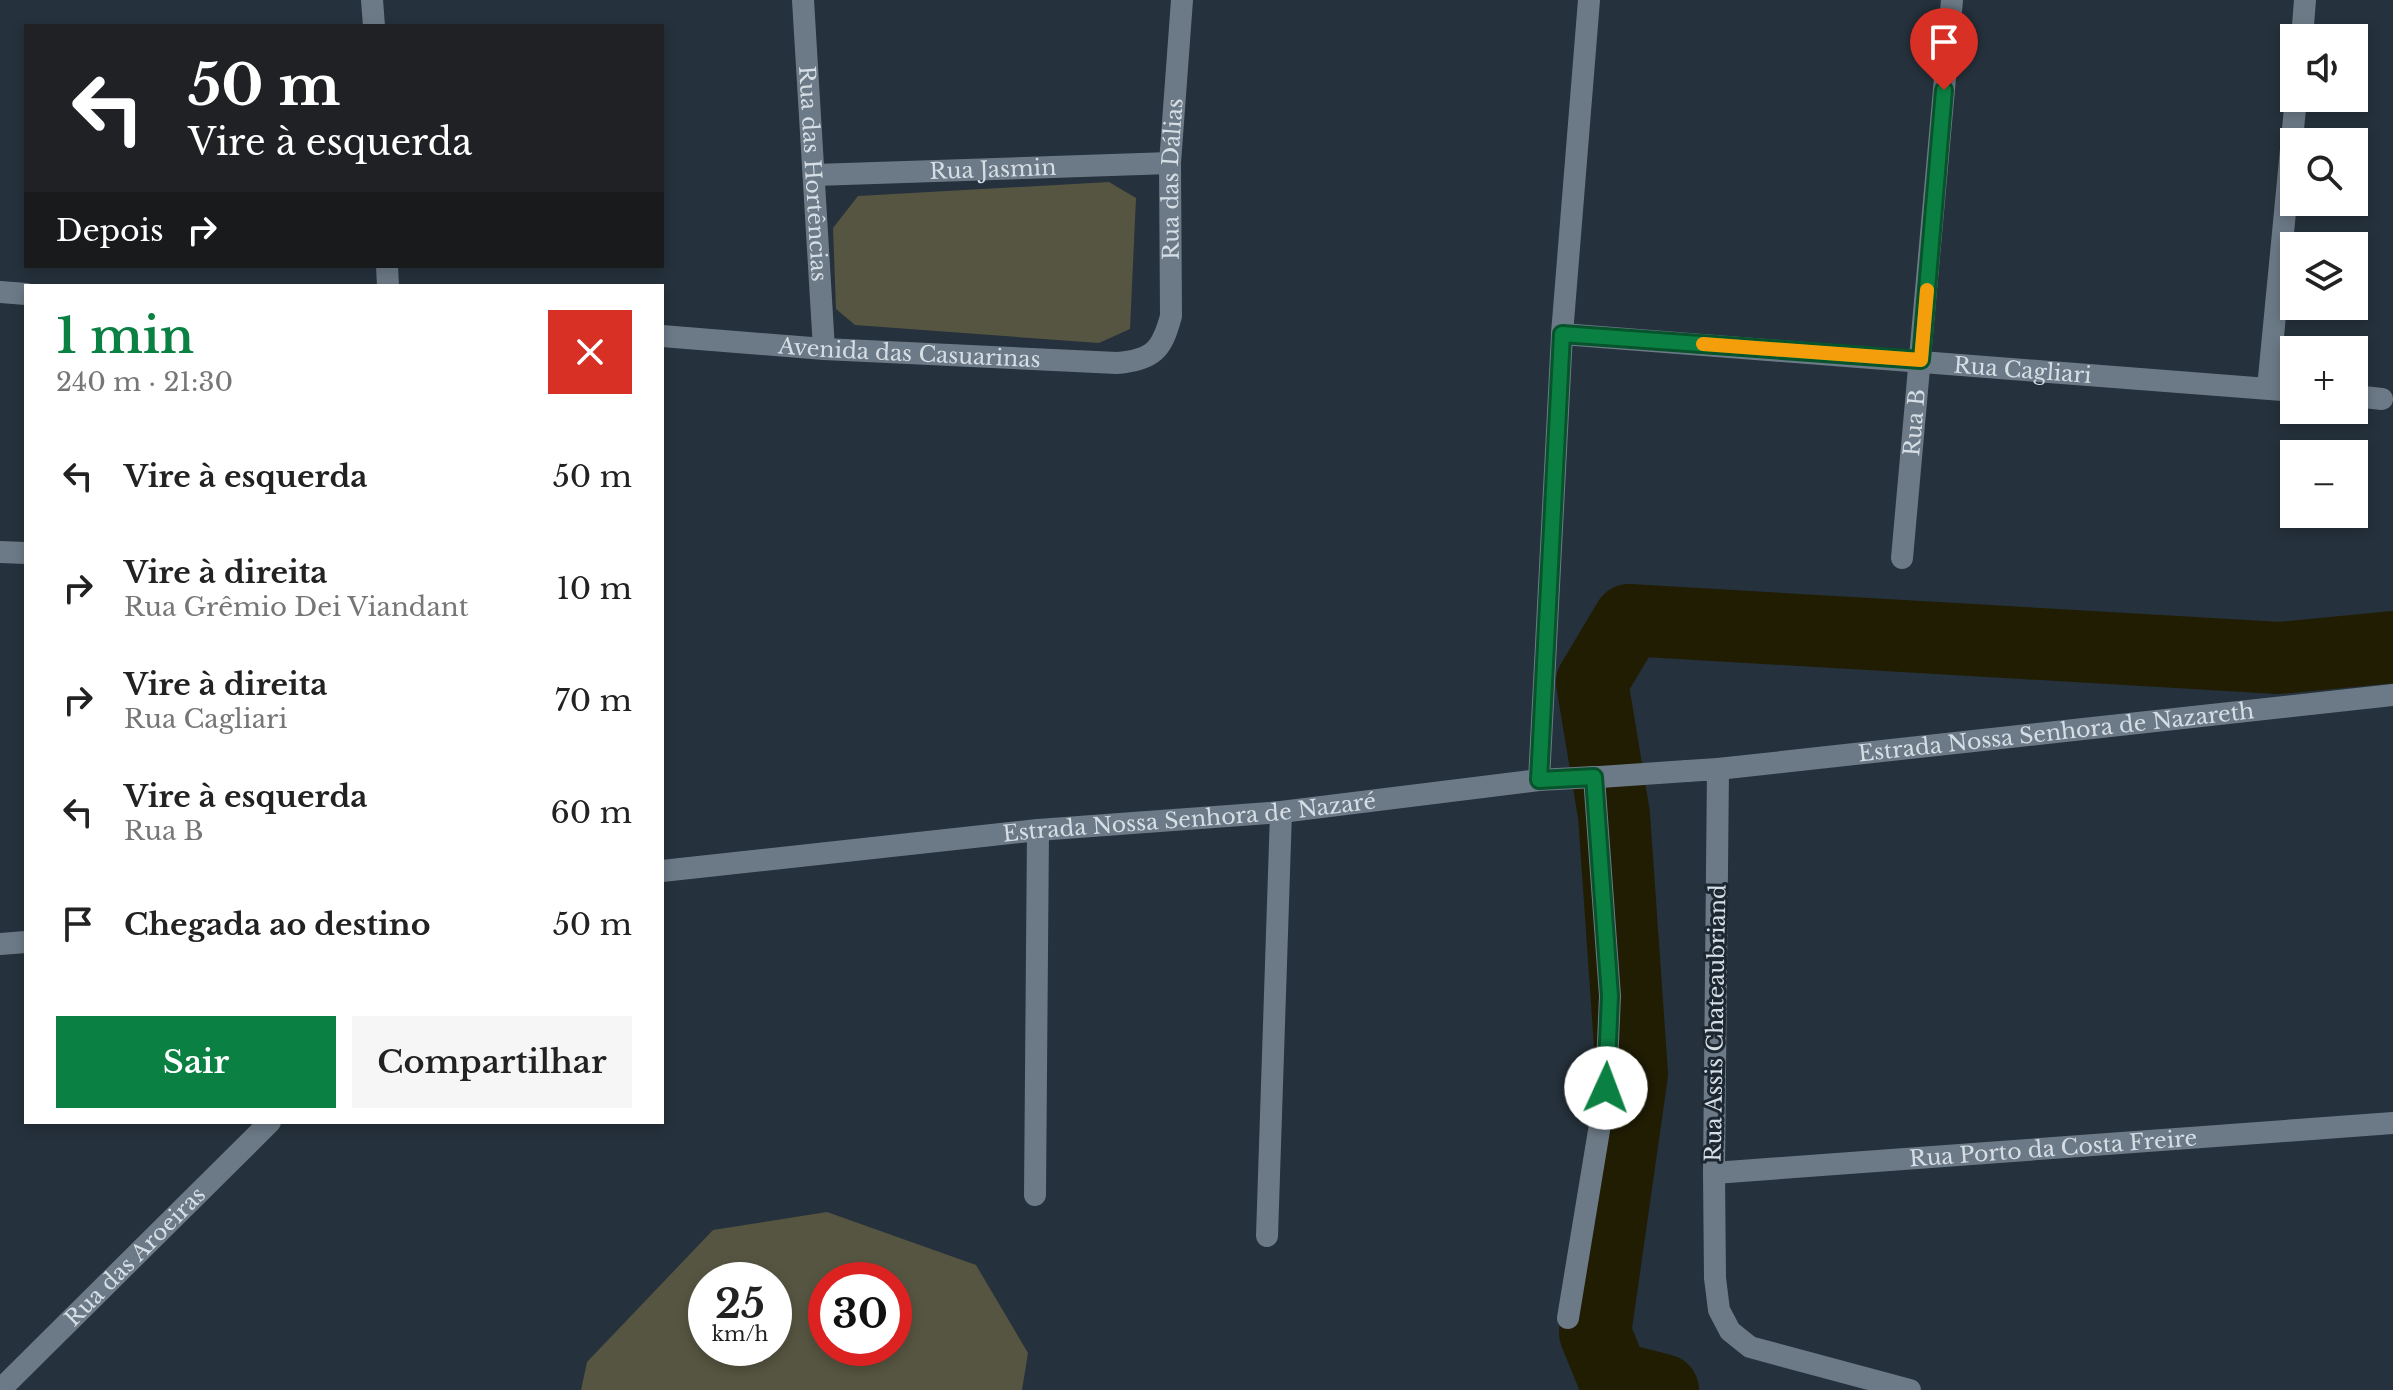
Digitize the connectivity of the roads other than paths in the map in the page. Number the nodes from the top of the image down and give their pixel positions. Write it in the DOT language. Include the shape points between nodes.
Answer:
graph roads {
  1 [pos="372,0"];
  2 [pos="803,0"];
  3 [pos="1182,0"];
  4 [pos="1589,0"];
  5 [pos="1952,0"];
  6 [pos="2305,0"];
  7 [pos="374,24"];
  8 [pos="2303,24"];
  9 [pos="2295,112"];
  10 [pos="1170,163"];
  11 [pos="815,175"];
  12 [pos="0,292"];
  13 [pos="24,294"];
  14 [pos="1562,334"];
  15 [pos="664,336"];
  16 [pos="824,349"];
  17 [pos="1154,352"];
  18 [pos="1921,360"];
  19 [pos="2268,388"];
  20 [pos="2280,389"];
  21 [pos="2368,398"];
  22 [pos="2382,399"];
  23 [pos="0,552"];
  24 [pos="24,553"];
  25 [pos="1902,558"];
  26 [pos="2393,695"];
  27 [pos="1718,769"];
  28 [pos="1597,777"];
  29 [pos="1539,780"];
  30 [pos="1281,812"];
  31 [pos="1038,830"];
  32 [pos="664,871"];
  33 [pos="24,942"];
  34 [pos="0,944"];
  35 [pos="2393,1123"];
  36 [pos="268,1124"];
  37 [pos="1714,1173"];
  38 [pos="1035,1195"];
  39 [pos="1267,1236"];
  40 [pos="1568,1318"];
  41 [pos="0,1390"];
  42 [pos="1910,1390"];
  1 -- 7 [label="street"];
  2 -- 11 [label="street, Rua das Hortências"];
  3 -- 10 [label="street, Rua das Dálias"];
  4 -- 14 [label="street"];
  5 -- 18 [label="street, Rua B"];
  6 -- 8 [label="street"];
  9 -- 19 [label="street"];
  10 -- 11 [label="street, Rua Jasmin"];
  10 -- 17 [label="street, Rua das Dálias" via="1171,316 1166,337"];
  11 -- 16 [label="street, Rua das Hortências"];
  12 -- 13 [label="street"];
  14 -- 18 [label="street, Rua Cagliari"];
  14 -- 29 [label="street"];
  15 -- 16 [label="street, Avenida das Casuarinas"];
  16 -- 17 [label="street, Avenida das Casuarinas" via="1117,363 1138,361"];
  18 -- 19 [label="street, Rua Cagliari"];
  18 -- 25 [label="street, Rua B"];
  19 -- 20 [label="street, Rua Cagliari"];
  21 -- 22 [label="street"];
  23 -- 24 [label="street"];
  26 -- 27 [label="street, Estrada Nossa Senhora de Nazareth"];
  27 -- 28 [label="street, Estrada Nossa Senhora de Nazaré"];
  27 -- 37 [label="street, Rua Assis Chateaubriand"];
  28 -- 29 [label="street, Estrada Nossa Senhora de Nazaré"];
  28 -- 40 [label="street" via="1610,996 1606,1088"];
  29 -- 30 [label="street, Estrada Nossa Senhora de Nazaré"];
  30 -- 31 [label="street, Estrada Nossa Senhora de Nazaré"];
  30 -- 39 [label="street"];
  31 -- 32 [label="street, Estrada Nossa Senhora de Nazaré"];
  31 -- 38 [label="street"];
  33 -- 34 [label="street"];
  35 -- 37 [label="street, Rua Porto da Costa Freire"];
  36 -- 41 [label="street, Rua das Aroeiras"];
  37 -- 42 [label="street, Rua Assis Chateaubriand" via="1715,1278 1719,1310 1730,1331 1750,1347"];
}
